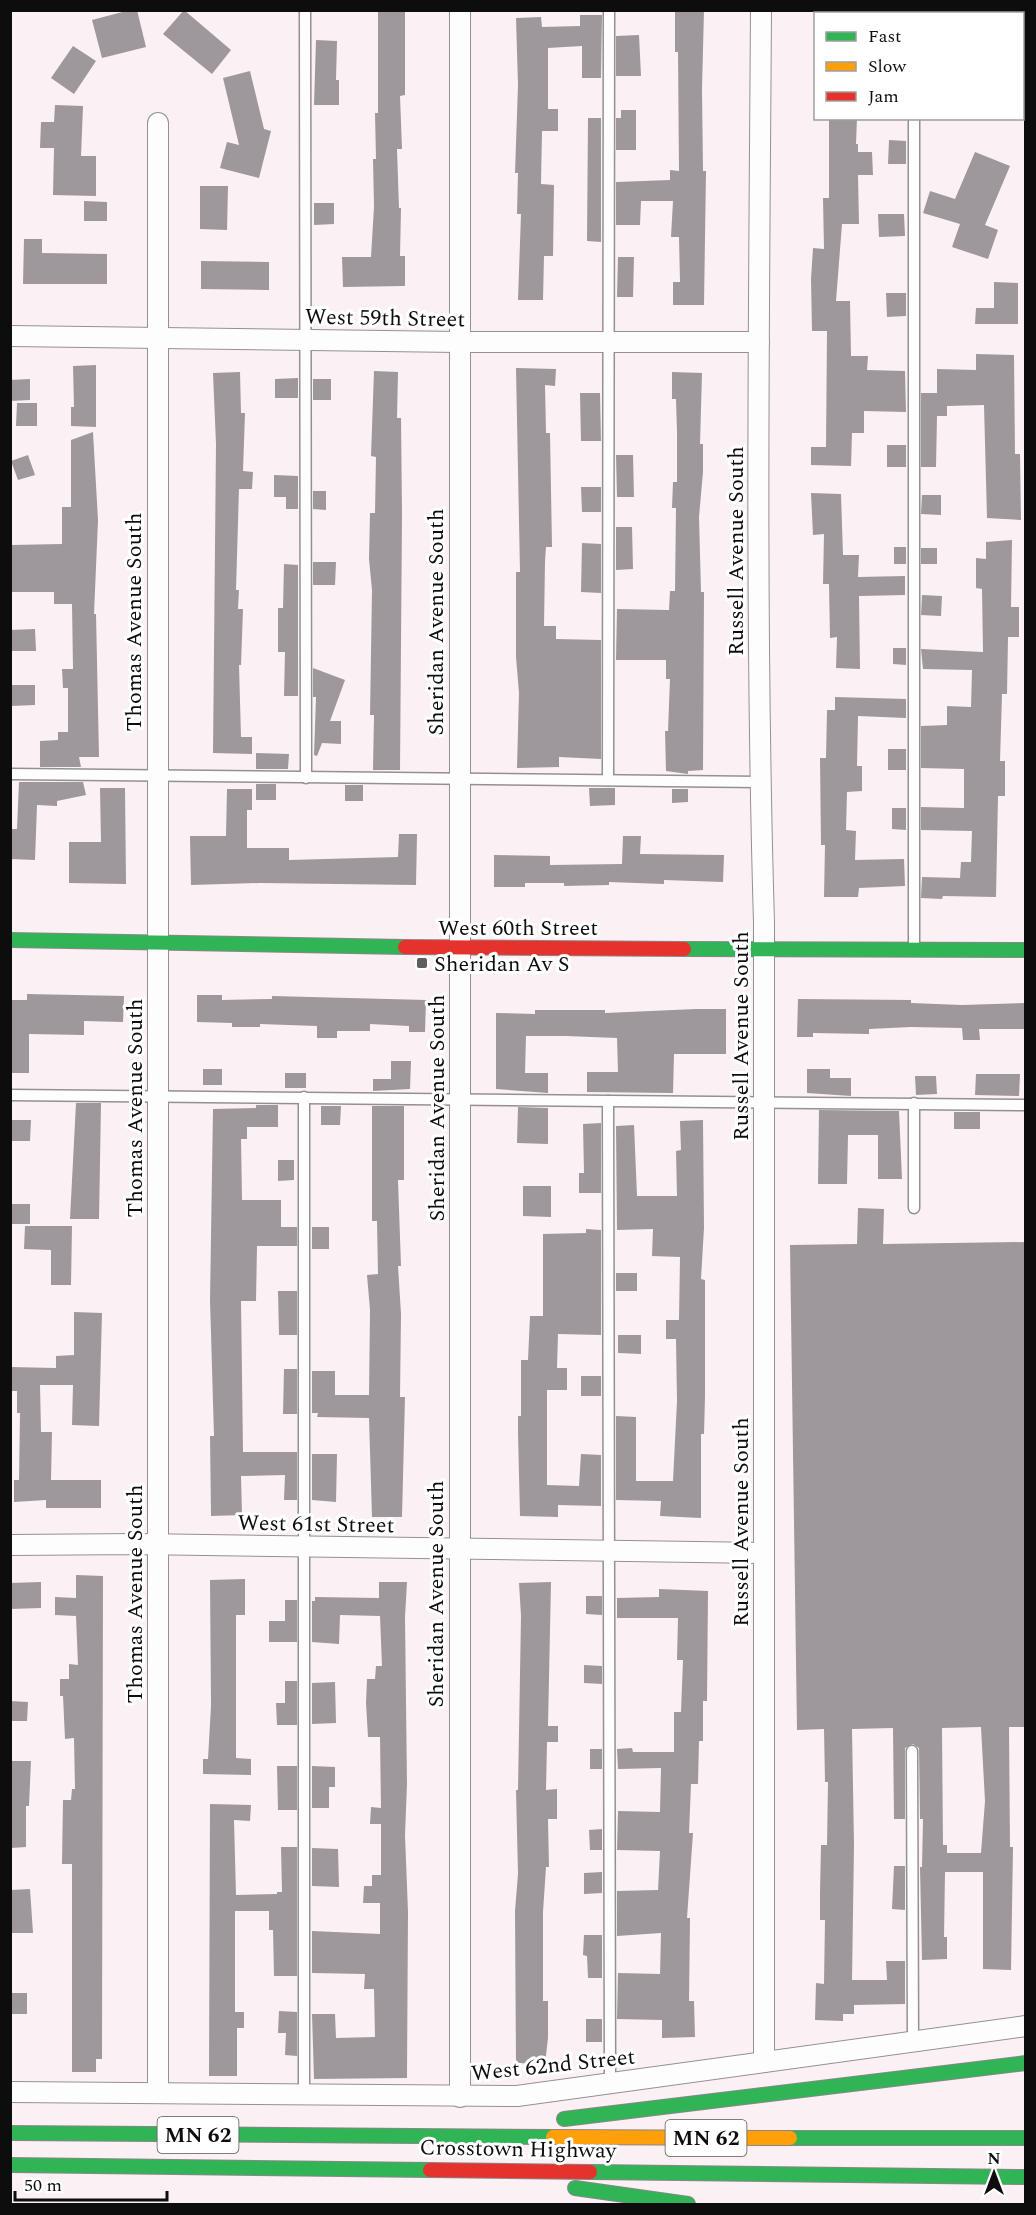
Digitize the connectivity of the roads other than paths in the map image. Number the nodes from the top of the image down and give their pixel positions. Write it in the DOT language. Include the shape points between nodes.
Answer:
graph roads {
  1 [pos="305,10"];
  2 [pos="460,10"];
  3 [pos="609,10"];
  4 [pos="761,10"];
  5 [pos="914,120"];
  6 [pos="158,123"];
  7 [pos="10,336"];
  8 [pos="157,337"];
  9 [pos="306,340"];
  10 [pos="458,342"];
  11 [pos="609,342"];
  12 [pos="759,342"];
  13 [pos="10,774"];
  14 [pos="157,777"];
  15 [pos="306,778"];
  16 [pos="459,779"];
  17 [pos="608,780"];
  18 [pos="760,782"];
  19 [pos="10,940"];
  20 [pos="158,942"];
  21 [pos="460,948"];
  22 [pos="764,948"];
  23 [pos="914,949"];
  24 [pos="1026,950"];
  25 [pos="10,1095"];
  26 [pos="158,1096"];
  27 [pos="304,1097"];
  28 [pos="461,1099"];
  29 [pos="608,1101"];
  30 [pos="764,1101"];
  31 [pos="914,1103"];
  32 [pos="1026,1105"];
  33 [pos="914,1208"];
  34 [pos="10,1545"];
  35 [pos="158,1546"];
  36 [pos="305,1546"];
  37 [pos="459,1550"];
  38 [pos="609,1552"];
  39 [pos="764,1553"];
  40 [pos="912,1751"];
  41 [pos="1026,2026"];
  42 [pos="914,2042"];
  43 [pos="764,2062"];
  44 [pos="1026,2063"];
  45 [pos="610,2084"];
  46 [pos="10,2092"];
  47 [pos="158,2093"];
  48 [pos="304,2096"];
  49 [pos="460,2097"];
  50 [pos="549,2121"];
  51 [pos="525,2123"];
  52 [pos="10,2133"];
  53 [pos="386,2137"];
  54 [pos="1026,2138"];
  55 [pos="10,2165"];
  56 [pos="395,2168"];
  57 [pos="1026,2177"];
  58 [pos="688,2205"];
  1 -- 9 [label="lane"];
  2 -- 10 [label="street, Sheridan Avenue South"];
  3 -- 11 [label="lane"];
  4 -- 12 [label="street, Russell Avenue South"];
  5 -- 23 [label="lane"];
  6 -- 8 [label="street, Thomas Avenue South"];
  7 -- 8 [label="street, West 59th Street"];
  8 -- 9 [label="street, West 59th Street"];
  8 -- 14 [label="street, Thomas Avenue South"];
  9 -- 10 [label="street, West 59th Street"];
  9 -- 15 [label="lane"];
  10 -- 11 [label="street, West 59th Street"];
  10 -- 16 [label="street, Sheridan Avenue South"];
  11 -- 12 [label="street, West 59th Street"];
  11 -- 17 [label="lane"];
  12 -- 18 [label="street, Russell Avenue South"];
  13 -- 14 [label="lane"];
  14 -- 15 [label="lane"];
  14 -- 20 [label="street, Thomas Avenue South"];
  15 -- 16 [label="lane"];
  16 -- 17 [label="lane"];
  16 -- 21 [label="street, Sheridan Avenue South"];
  17 -- 18 [label="lane"];
  18 -- 22 [label="street, Russell Avenue South"];
  19 -- 20 [label="main road, West 60th Street"];
  20 -- 21 [label="main road, West 60th Street"];
  20 -- 26 [label="street, Thomas Avenue South"];
  21 -- 22 [label="main road, West 60th Street"];
  21 -- 28 [label="street, Sheridan Avenue South"];
  22 -- 23 [label="main road, West 60th Street"];
  22 -- 30 [label="street, Russell Avenue South"];
  23 -- 24 [label="main road, West 60th Street"];
  25 -- 26 [label="lane"];
  26 -- 27 [label="lane"];
  26 -- 35 [label="street, Thomas Avenue South"];
  27 -- 28 [label="lane"];
  27 -- 36 [label="lane"];
  28 -- 29 [label="lane"];
  28 -- 37 [label="street, Sheridan Avenue South"];
  29 -- 30 [label="lane"];
  29 -- 38 [label="lane"];
  30 -- 31 [label="lane"];
  30 -- 39 [label="street, Russell Avenue South"];
  31 -- 32 [label="lane"];
  31 -- 33 [label="lane"];
  34 -- 35 [label="street, West 61st Street"];
  35 -- 36 [label="street, West 61st Street"];
  35 -- 47 [label="street, Thomas Avenue South"];
  36 -- 37 [label="street, West 61st Street"];
  36 -- 48 [label="lane"];
  37 -- 38 [label="street, West 61st Street"];
  37 -- 49 [label="street, Sheridan Avenue South"];
  38 -- 39 [label="street, West 61st Street"];
  38 -- 45 [label="lane"];
  39 -- 43 [label="street, Russell Avenue South"];
  40 -- 42 [label="lane"];
  41 -- 42 [label="street, West 62nd Street"];
  42 -- 43 [label="street, West 62nd Street"];
  43 -- 45 [label="street, West 62nd Street"];
  44 -- 50 [label="main road"];
  45 -- 49 [label="street, West 62nd Street" via="518,2096"];
  46 -- 47 [label="street, West 62nd Street"];
  47 -- 48 [label="street, West 62nd Street"];
  48 -- 49 [label="street, West 62nd Street"];
  51 -- 53 [label="main road"];
  52 -- 53 [label="main road, Crosstown Highway / MN 62"];
  53 -- 54 [label="main road, Crosstown Highway / MN 62"];
  55 -- 56 [label="main road, Crosstown Highway / MN 62"];
  56 -- 57 [label="main road, Crosstown Highway / MN 62"];
  56 -- 58 [label="main road" via="605,2191"];
}
